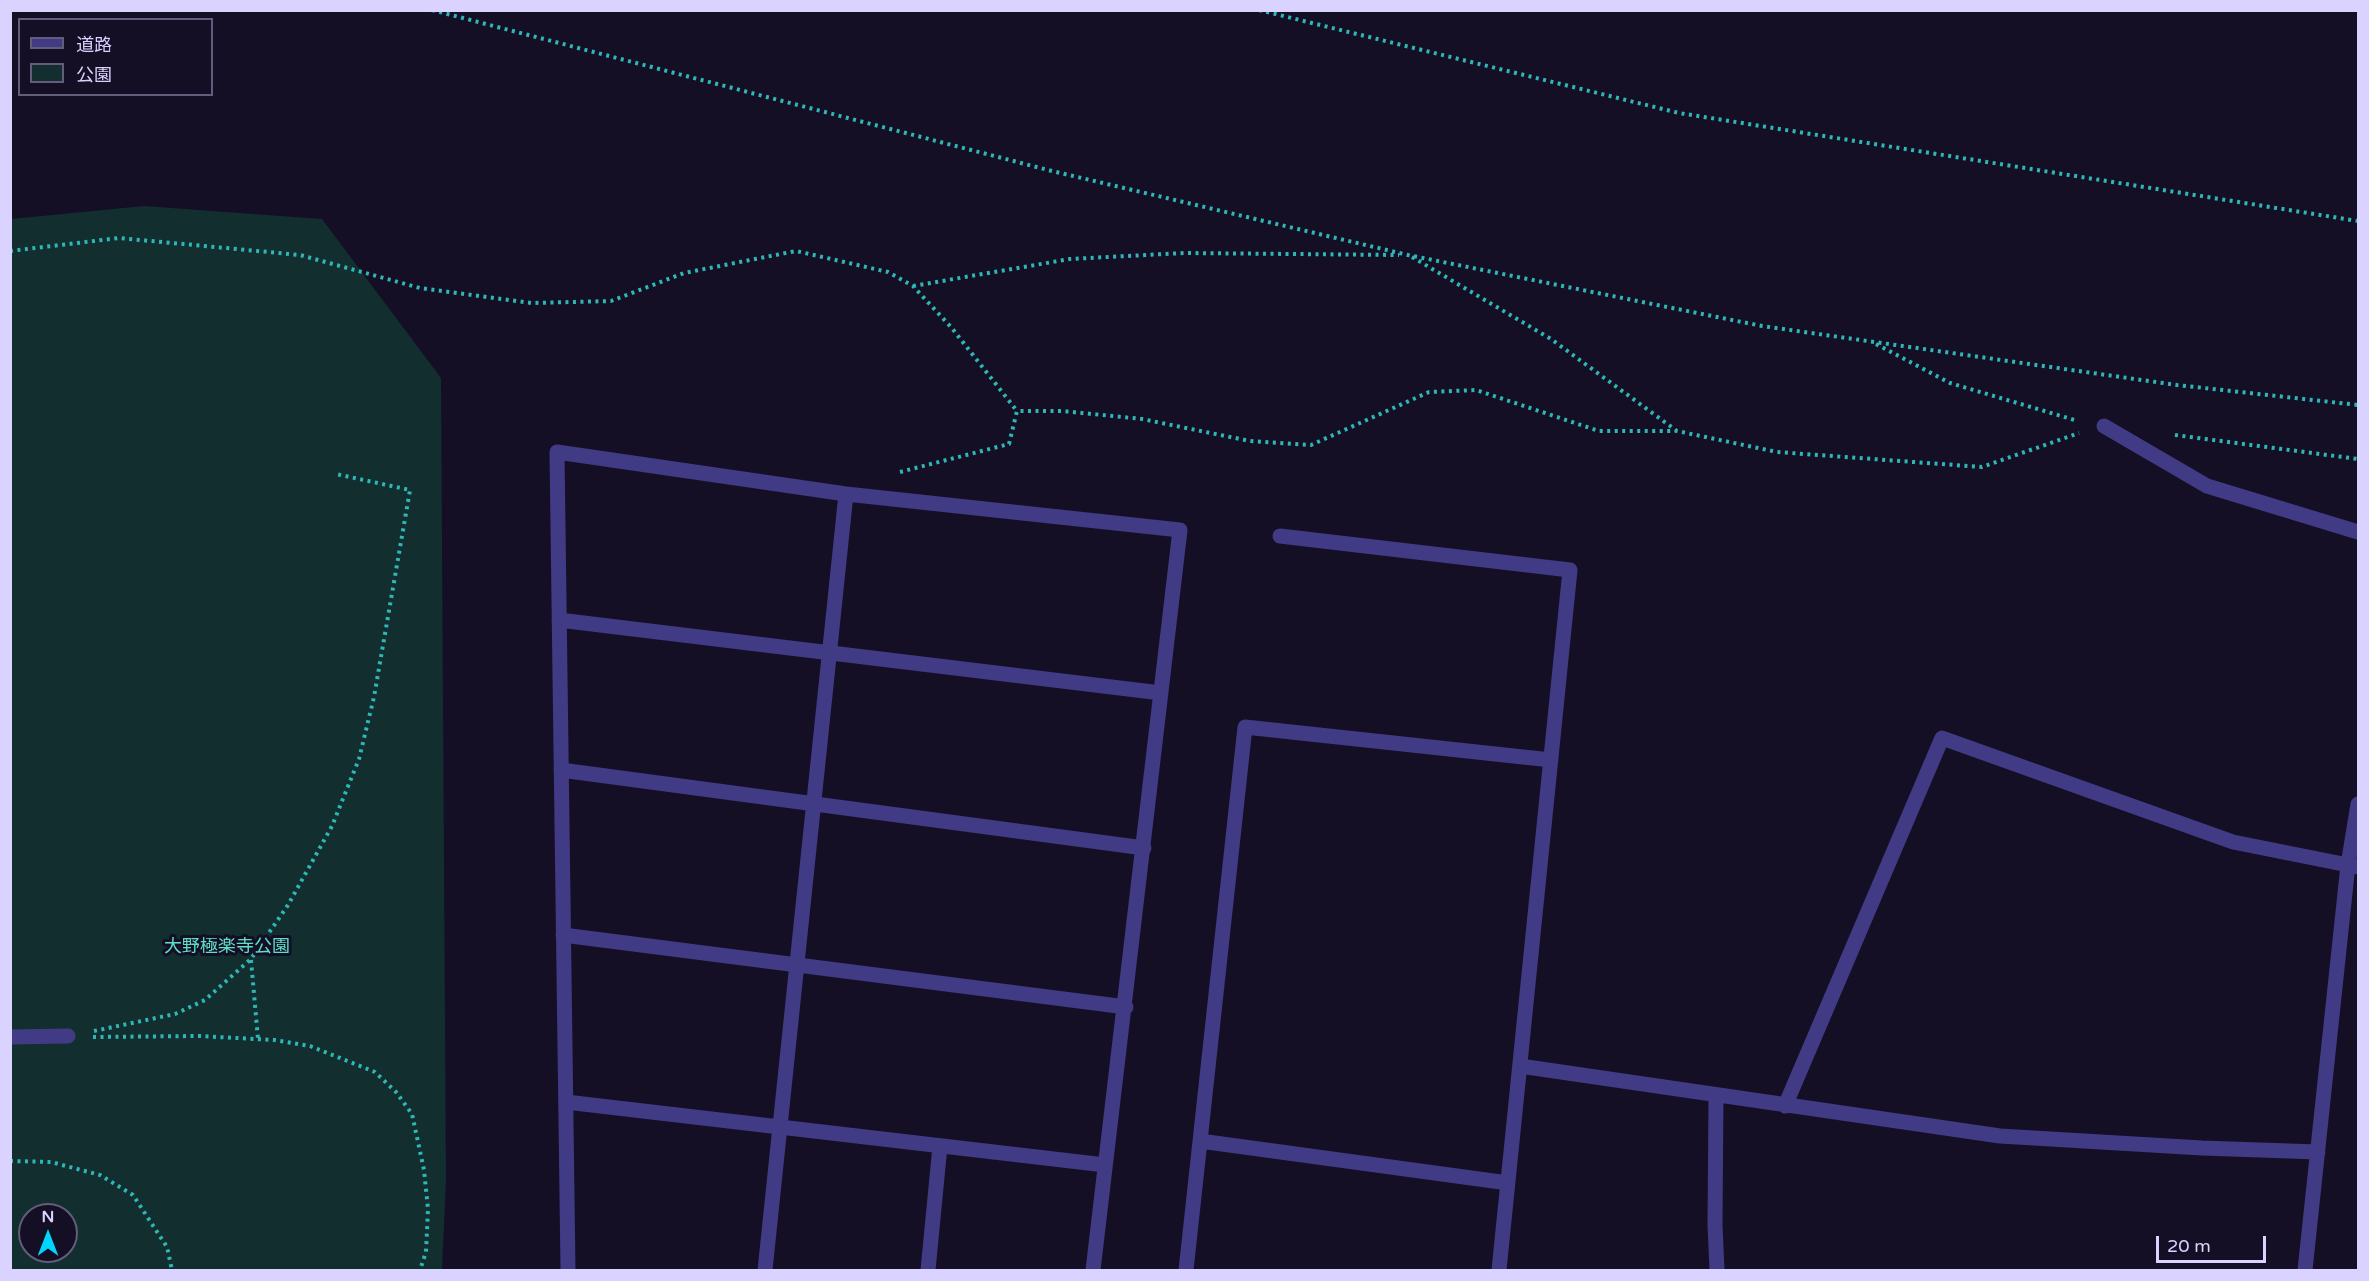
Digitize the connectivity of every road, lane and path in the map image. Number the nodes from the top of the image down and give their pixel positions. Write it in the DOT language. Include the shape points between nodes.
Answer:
graph roads {
  1 [pos="432,10"];
  2 [pos="1259,10"];
  3 [pos="2358,221"];
  4 [pos="10,251"];
  5 [pos="1408,255"];
  6 [pos="913,286"];
  7 [pos="2358,405"];
  8 [pos="1017,411"];
  9 [pos="2104,426"];
  10 [pos="1677,431"];
  11 [pos="336,474"];
  12 [pos="894,475"];
  13 [pos="846,494"];
  14 [pos="2358,532"];
  15 [pos="1280,536"];
  16 [pos="559,620"];
  17 [pos="829,653"];
  18 [pos="1161,693"];
  19 [pos="1551,760"];
  20 [pos="561,770"];
  21 [pos="814,804"];
  22 [pos="2358,804"];
  23 [pos="1144,848"];
  24 [pos="2353,866"];
  25 [pos="563,935"];
  26 [pos="251,959"];
  27 [pos="797,965"];
  28 [pos="1126,1007"];
  29 [pos="68,1036"];
  30 [pos="10,1037"];
  31 [pos="258,1039"];
  32 [pos="1520,1066"];
  33 [pos="1716,1096"];
  34 [pos="566,1102"];
  35 [pos="1785,1106"];
  36 [pos="780,1127"];
  37 [pos="1200,1141"];
  38 [pos="940,1146"];
  39 [pos="2318,1152"];
  40 [pos="10,1161"];
  41 [pos="1105,1165"];
  42 [pos="1508,1183"];
  43 [pos="172,1270"];
  44 [pos="420,1270"];
  45 [pos="568,1270"];
  46 [pos="765,1270"];
  47 [pos="928,1270"];
  48 [pos="1093,1270"];
  49 [pos="1186,1270"];
  50 [pos="1499,1270"];
  51 [pos="1718,1270"];
  52 [pos="2305,1270"];
  1 -- 5 [label="path" via="1052,171"];
  2 -- 3 [label="path" via="1678,113"];
  4 -- 6 [label="path" via="119,238 300,255 420,288 531,303 612,302 684,273 796,251 888,272"];
  5 -- 6 [label="path" via="1185,253 1070,259"];
  5 -- 7 [label="path" via="1762,327 2177,385"];
  5 -- 10 [label="path" via="1551,339"];
  6 -- 8 [label="path"];
  8 -- 10 [label="path" via="1142,419 1250,441 1311,445 1429,392 1476,390 1599,431"];
  8 -- 12 [label="path" via="1009,444"];
  9 -- 10 [label="path" via="1982,467 1777,452"];
  9 -- 14 [label="street" via="2207,486"];
  11 -- 26 [label="path" via="410,490 405,529 359,759 332,826 288,905"];
  13 -- 16 [label="street" via="556,452"];
  13 -- 17 [label="street"];
  13 -- 18 [label="street" via="1180,530"];
  15 -- 19 [label="street" via="1570,570"];
  16 -- 17 [label="street"];
  16 -- 20 [label="street"];
  17 -- 18 [label="street"];
  17 -- 21 [label="street"];
  18 -- 23 [label="street"];
  19 -- 32 [label="street"];
  19 -- 37 [label="street" via="1245,727"];
  20 -- 21 [label="street"];
  20 -- 25 [label="street"];
  21 -- 23 [label="street"];
  21 -- 27 [label="street"];
  22 -- 24 [label="street"];
  23 -- 28 [label="street"];
  24 -- 35 [label="street" via="2233,842 1942,738"];
  24 -- 39 [label="street"];
  25 -- 27 [label="street"];
  25 -- 34 [label="street"];
  26 -- 29 [label="path" via="205,1000 175,1014"];
  26 -- 31 [label="path"];
  27 -- 28 [label="street"];
  27 -- 36 [label="street"];
  28 -- 41 [label="street"];
  29 -- 30 [label="street"];
  29 -- 31 [label="path"];
  31 -- 44 [label="path" via="310,1046 375,1072 412,1114 428,1209 426,1252"];
  32 -- 33 [label="street"];
  32 -- 42 [label="street"];
  33 -- 35 [label="street"];
  33 -- 51 [label="street" via="1714,1225"];
  34 -- 36 [label="street"];
  34 -- 45 [label="street"];
  35 -- 39 [label="street" via="2000,1136"];
  36 -- 38 [label="street"];
  36 -- 46 [label="street"];
  37 -- 42 [label="street"];
  37 -- 49 [label="street"];
  38 -- 41 [label="street"];
  38 -- 47 [label="street"];
  39 -- 52 [label="street"];
  40 -- 43 [label="path" via="51,1162 100,1175 133,1196 167,1247"];
  41 -- 48 [label="street"];
  42 -- 50 [label="street"];
}
